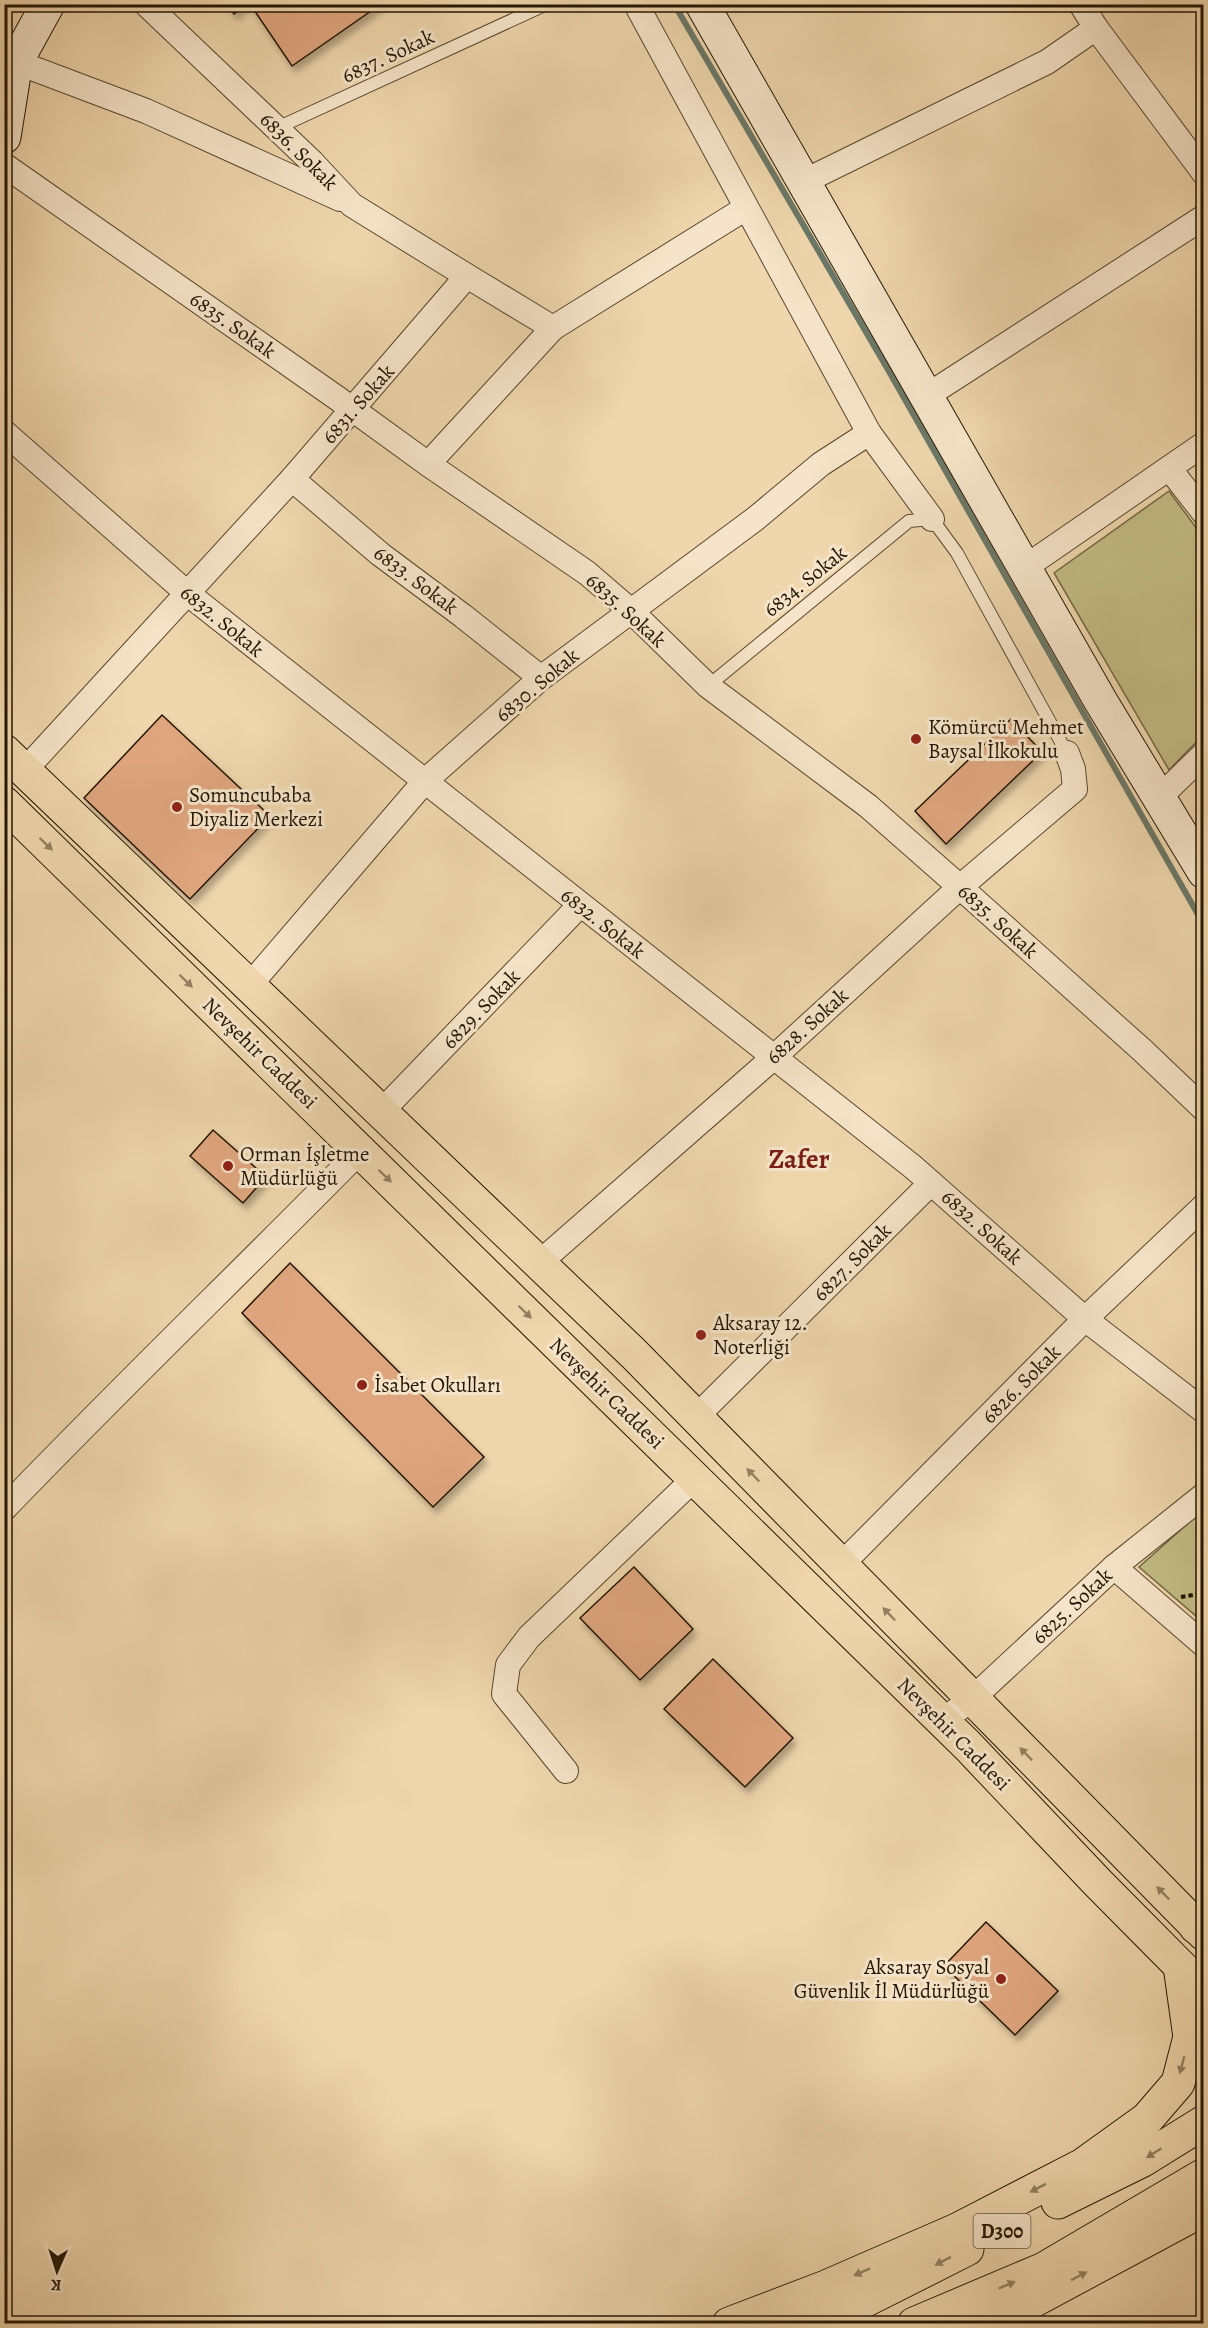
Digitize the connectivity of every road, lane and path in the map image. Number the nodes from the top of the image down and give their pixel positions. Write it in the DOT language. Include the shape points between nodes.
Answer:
graph roads {
  1 [pos="48,4"];
  2 [pos="146,4"];
  3 [pos="548,4"];
  4 [pos="636,4"];
  5 [pos="702,4"];
  6 [pos="1080,4"];
  7 [pos="1096,28"];
  8 [pos="16,62"];
  9 [pos="277,128"];
  10 [pos="4,137"];
  11 [pos="4,165"];
  12 [pos="1203,172"];
  13 [pos="802,182"];
  14 [pos="352,205"];
  15 [pos="746,208"];
  16 [pos="1203,217"];
  17 [pos="468,276"];
  18 [pos="553,328"];
  19 [pos="925,398"];
  20 [pos="354,410"];
  21 [pos="4,432"];
  22 [pos="869,433"];
  23 [pos="1203,444"];
  24 [pos="428,464"];
  25 [pos="1169,468"];
  26 [pos="292,479"];
  27 [pos="1203,513"];
  28 [pos="932,519"];
  29 [pos="1024,568"];
  30 [pos="187,593"];
  31 [pos="630,610"];
  32 [pos="541,678"];
  33 [pos="708,686"];
  34 [pos="1067,753"];
  35 [pos="1203,753"];
  36 [pos="14,761"];
  37 [pos="425,781"];
  38 [pos="1159,798"];
  39 [pos="4,803"];
  40 [pos="1203,872"];
  41 [pos="960,887"];
  42 [pos="580,905"];
  43 [pos="249,986"];
  44 [pos="773,1058"];
  45 [pos="1203,1109"];
  46 [pos="381,1112"];
  47 [pos="360,1151"];
  48 [pos="931,1183"];
  49 [pos="1203,1206"];
  50 [pos="539,1263"];
  51 [pos="1085,1319"];
  52 [pos="1203,1411"];
  53 [pos="696,1417"];
  54 [pos="694,1478"];
  55 [pos="1203,1495"];
  56 [pos="4,1509"];
  57 [pos="841,1565"];
  58 [pos="1114,1567"];
  59 [pos="1203,1593"];
  60 [pos="1181,1597"];
  61 [pos="1203,1645"];
  62 [pos="972,1698"];
  63 [pos="942,1721"];
  64 [pos="566,1771"];
  65 [pos="1201,1930"];
  66 [pos="1180,1966"];
  67 [pos="1203,1990"];
  68 [pos="1203,2122"];
  69 [pos="1203,2175"];
  70 [pos="1203,2209"];
  71 [pos="729,2324"];
  72 [pos="793,2324"];
  73 [pos="914,2324"];
  74 [pos="990,2324"];
  1 -- 8 [label="street"];
  2 -- 9 [label="street, 6836. Sokak"];
  3 -- 9 [label="lane, 6837. Sokak"];
  4 -- 15 [label="street"];
  5 -- 13 [label="street"];
  6 -- 7 [label="street"];
  7 -- 12 [label="street"];
  7 -- 13 [label="street" via="1047,62"];
  8 -- 10 [label="street"];
  8 -- 14 [label="street" via="146,111"];
  9 -- 14 [label="street, 6836. Sokak"];
  11 -- 20 [label="street, 6835. Sokak"];
  13 -- 19 [label="street"];
  14 -- 17 [label="street, 6836. Sokak"];
  15 -- 18 [label="street"];
  15 -- 22 [label="street"];
  16 -- 19 [label="street"];
  17 -- 18 [label="street"];
  17 -- 20 [label="street, 6831. Sokak"];
  18 -- 24 [label="street"];
  19 -- 29 [label="street"];
  20 -- 24 [label="street, 6835. Sokak"];
  20 -- 26 [label="street, 6831. Sokak"];
  21 -- 30 [label="street, 6832. Sokak"];
  22 -- 28 [label="street"];
  22 -- 31 [label="street, 6830. Sokak" via="821,464 755,519"];
  23 -- 25 [label="street"];
  24 -- 31 [label="street, 6835. Sokak" via="587,573"];
  25 -- 27 [label="street"];
  25 -- 29 [label="street"];
  26 -- 30 [label="street, 6831. Sokak"];
  26 -- 32 [label="street, 6833. Sokak" via="380,554"];
  28 -- 33 [label="lane, 6834. Sokak" via="909,521"];
  28 -- 34 [label="lane" via="957,553"];
  29 -- 38 [label="street"];
  30 -- 36 [label="street, 6831. Sokak"];
  30 -- 37 [label="street, 6832. Sokak"];
  31 -- 32 [label="street, 6830. Sokak"];
  31 -- 33 [label="street, 6835. Sokak"];
  32 -- 37 [label="street, 6830. Sokak"];
  33 -- 41 [label="street, 6835. Sokak" via="868,806"];
  34 -- 41 [label="street, 6828. Sokak" via="1075,789"];
  35 -- 38 [label="street"];
  36 -- 43 [label="main road, Nevşehir Caddesi"];
  37 -- 42 [label="street, 6832. Sokak"];
  37 -- 43 [label="street, 6830. Sokak"];
  38 -- 40 [label="street"];
  39 -- 47 [label="main road, Nevşehir Caddesi, one-way"];
  41 -- 44 [label="street, 6828. Sokak"];
  41 -- 45 [label="street, 6835. Sokak"];
  42 -- 44 [label="street, 6832. Sokak"];
  42 -- 46 [label="street, 6829. Sokak"];
  43 -- 46 [label="main road, Nevşehir Caddesi"];
  44 -- 48 [label="street, 6832. Sokak"];
  44 -- 50 [label="street, 6828. Sokak"];
  46 -- 50 [label="main road, Nevşehir Caddesi"];
  47 -- 54 [label="main road, Nevşehir Caddesi, one-way"];
  47 -- 56 [label="street"];
  48 -- 51 [label="street, 6832. Sokak"];
  48 -- 53 [label="street, 6827. Sokak"];
  49 -- 51 [label="street, 6826. Sokak"];
  50 -- 53 [label="main road, Nevşehir Caddesi"];
  51 -- 52 [label="street, 6832. Sokak"];
  51 -- 57 [label="street, 6826. Sokak"];
  57 -- 53 [label="main road, Nevşehir Caddesi, one-way"];
  54 -- 63 [label="main road, Nevşehir Caddesi"];
  54 -- 64 [label="street" via="529,1637 508,1665 504,1694"];
  55 -- 58 [label="street, 6825. Sokak"];
  62 -- 57 [label="main road, Nevşehir Caddesi, one-way"];
  58 -- 61 [label="street"];
  58 -- 62 [label="street, 6825. Sokak"];
  59 -- 60 [label="path"];
  62 -- 63 [label="street, 6825. Sokak"];
  65 -- 62 [label="main road, Nevşehir Caddesi, one-way"];
  63 -- 66 [label="main road, Nevşehir Caddesi"];
  66 -- 67 [label="main road, Nevşehir Caddesi"];
  66 -- 71 [label="main road, one-way" via="1190,2037 1178,2083 1147,2119 1083,2165 957,2230 826,2288"];
  68 -- 72 [label="main road, D300, one-way" via="1143,2160 864,2301"];
  73 -- 69 [label="main road, D300, one-way" via="1044,2269"];
  74 -- 70 [label="main road, one-way"];
}
